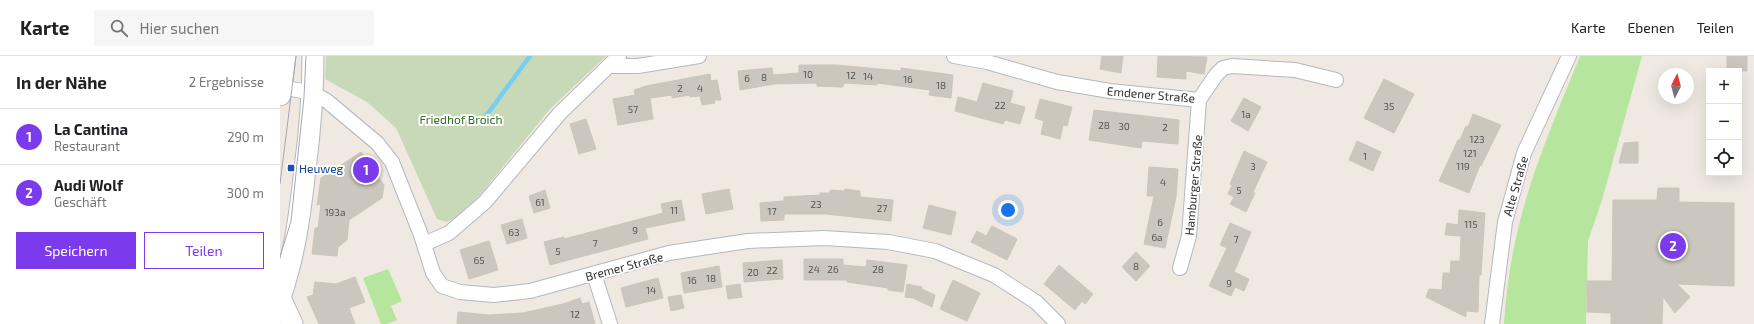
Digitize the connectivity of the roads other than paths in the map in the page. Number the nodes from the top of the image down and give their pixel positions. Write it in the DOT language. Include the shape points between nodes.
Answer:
graph roads {
  1 [pos="285,56"];
  2 [pos="313,56"];
  3 [pos="699,56"];
  4 [pos="954,56"];
  5 [pos="1569,56"];
  6 [pos="614,61"];
  7 [pos="1336,80"];
  8 [pos="281,91"];
  9 [pos="313,93"];
  10 [pos="1199,100"];
  11 [pos="424,244"];
  12 [pos="1180,268"];
  13 [pos="594,274"];
  14 [pos="280,298"];
  15 [pos="292,324"];
  16 [pos="610,324"];
  17 [pos="1058,324"];
  18 [pos="1492,324"];
  1 -- 8 [label="main road"];
  2 -- 9 [label="main road"];
  3 -- 6 [label="street" via="638,66"];
  4 -- 10 [label="street, Emdener Straße" via="987,62 1057,82 1110,91"];
  5 -- 18 [label="street, Alte Straße" via="1524,153 1505,222"];
  6 -- 11 [label="street" via="560,113 485,202 449,233"];
  7 -- 10 [label="street, Emdener Straße" via="1295,70 1232,66 1223,68 1216,75"];
  8 -- 9 [label="street, Bremer Straße"];
  9 -- 11 [label="street, Bremer Straße" via="354,122 377,143 392,162"];
  9 -- 14 [label="main road" via="299,223 290,268"];
  10 -- 12 [label="street, Hamburger Straße" via="1189,236"];
  11 -- 13 [label="street, Bremer Straße" via="433,273 442,286 460,292 494,295 530,292"];
  13 -- 16 [label="street"];
  13 -- 17 [label="street, Bremer Straße" via="669,254 748,241 824,238 888,242 935,251 994,276 1036,302"];
  14 -- 15 [label="main road"];
}
